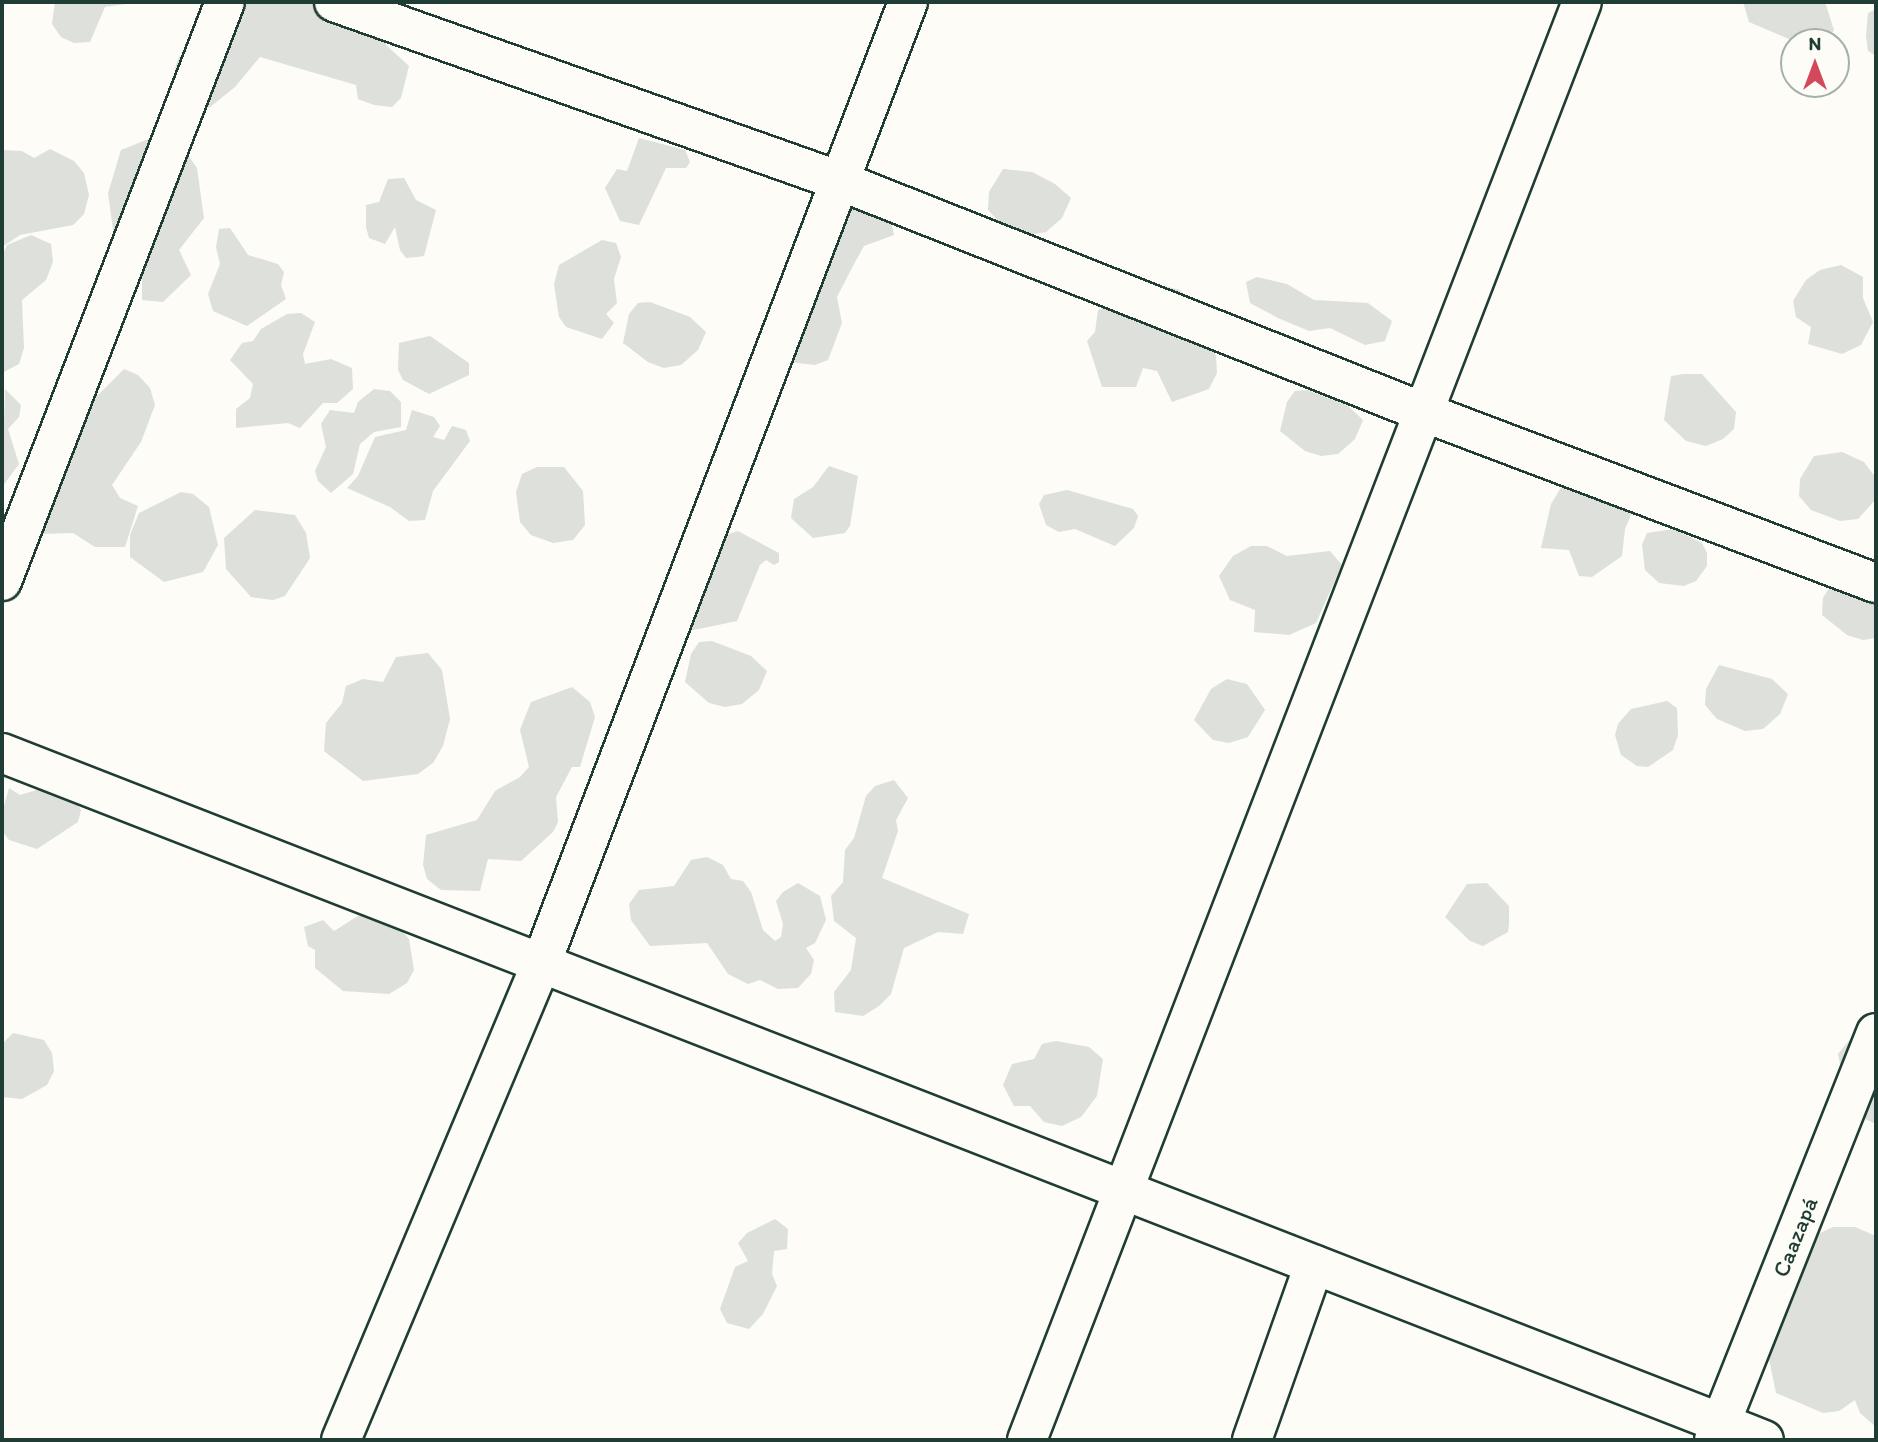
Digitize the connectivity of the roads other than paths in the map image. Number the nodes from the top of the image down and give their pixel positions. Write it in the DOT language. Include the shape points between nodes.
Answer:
graph roads {
  1 [pos="225,2"];
  2 [pos="334,2"];
  3 [pos="908,2"];
  4 [pos="1582,2"];
  5 [pos="840,181"];
  6 [pos="1423,412"];
  7 [pos="2,582"];
  8 [pos="1876,583"];
  9 [pos="2,753"];
  10 [pos="541,964"];
  11 [pos="1876,1033"];
  12 [pos="1121,1189"];
  13 [pos="1314,1265"];
  14 [pos="1718,1432"];
  15 [pos="341,1440"];
  16 [pos="1027,1440"];
  17 [pos="1252,1440"];
  18 [pos="1763,1440"];
  1 -- 7 [label="street"];
  2 -- 5 [label="street"];
  3 -- 5 [label="street"];
  4 -- 6 [label="street"];
  5 -- 6 [label="street"];
  5 -- 10 [label="street"];
  6 -- 8 [label="street"];
  6 -- 12 [label="street"];
  9 -- 10 [label="street"];
  10 -- 12 [label="street"];
  10 -- 15 [label="street"];
  11 -- 14 [label="street, Caazapá"];
  12 -- 13 [label="street"];
  12 -- 16 [label="street"];
  13 -- 14 [label="street"];
  13 -- 17 [label="street"];
  14 -- 18 [label="street"];
}
